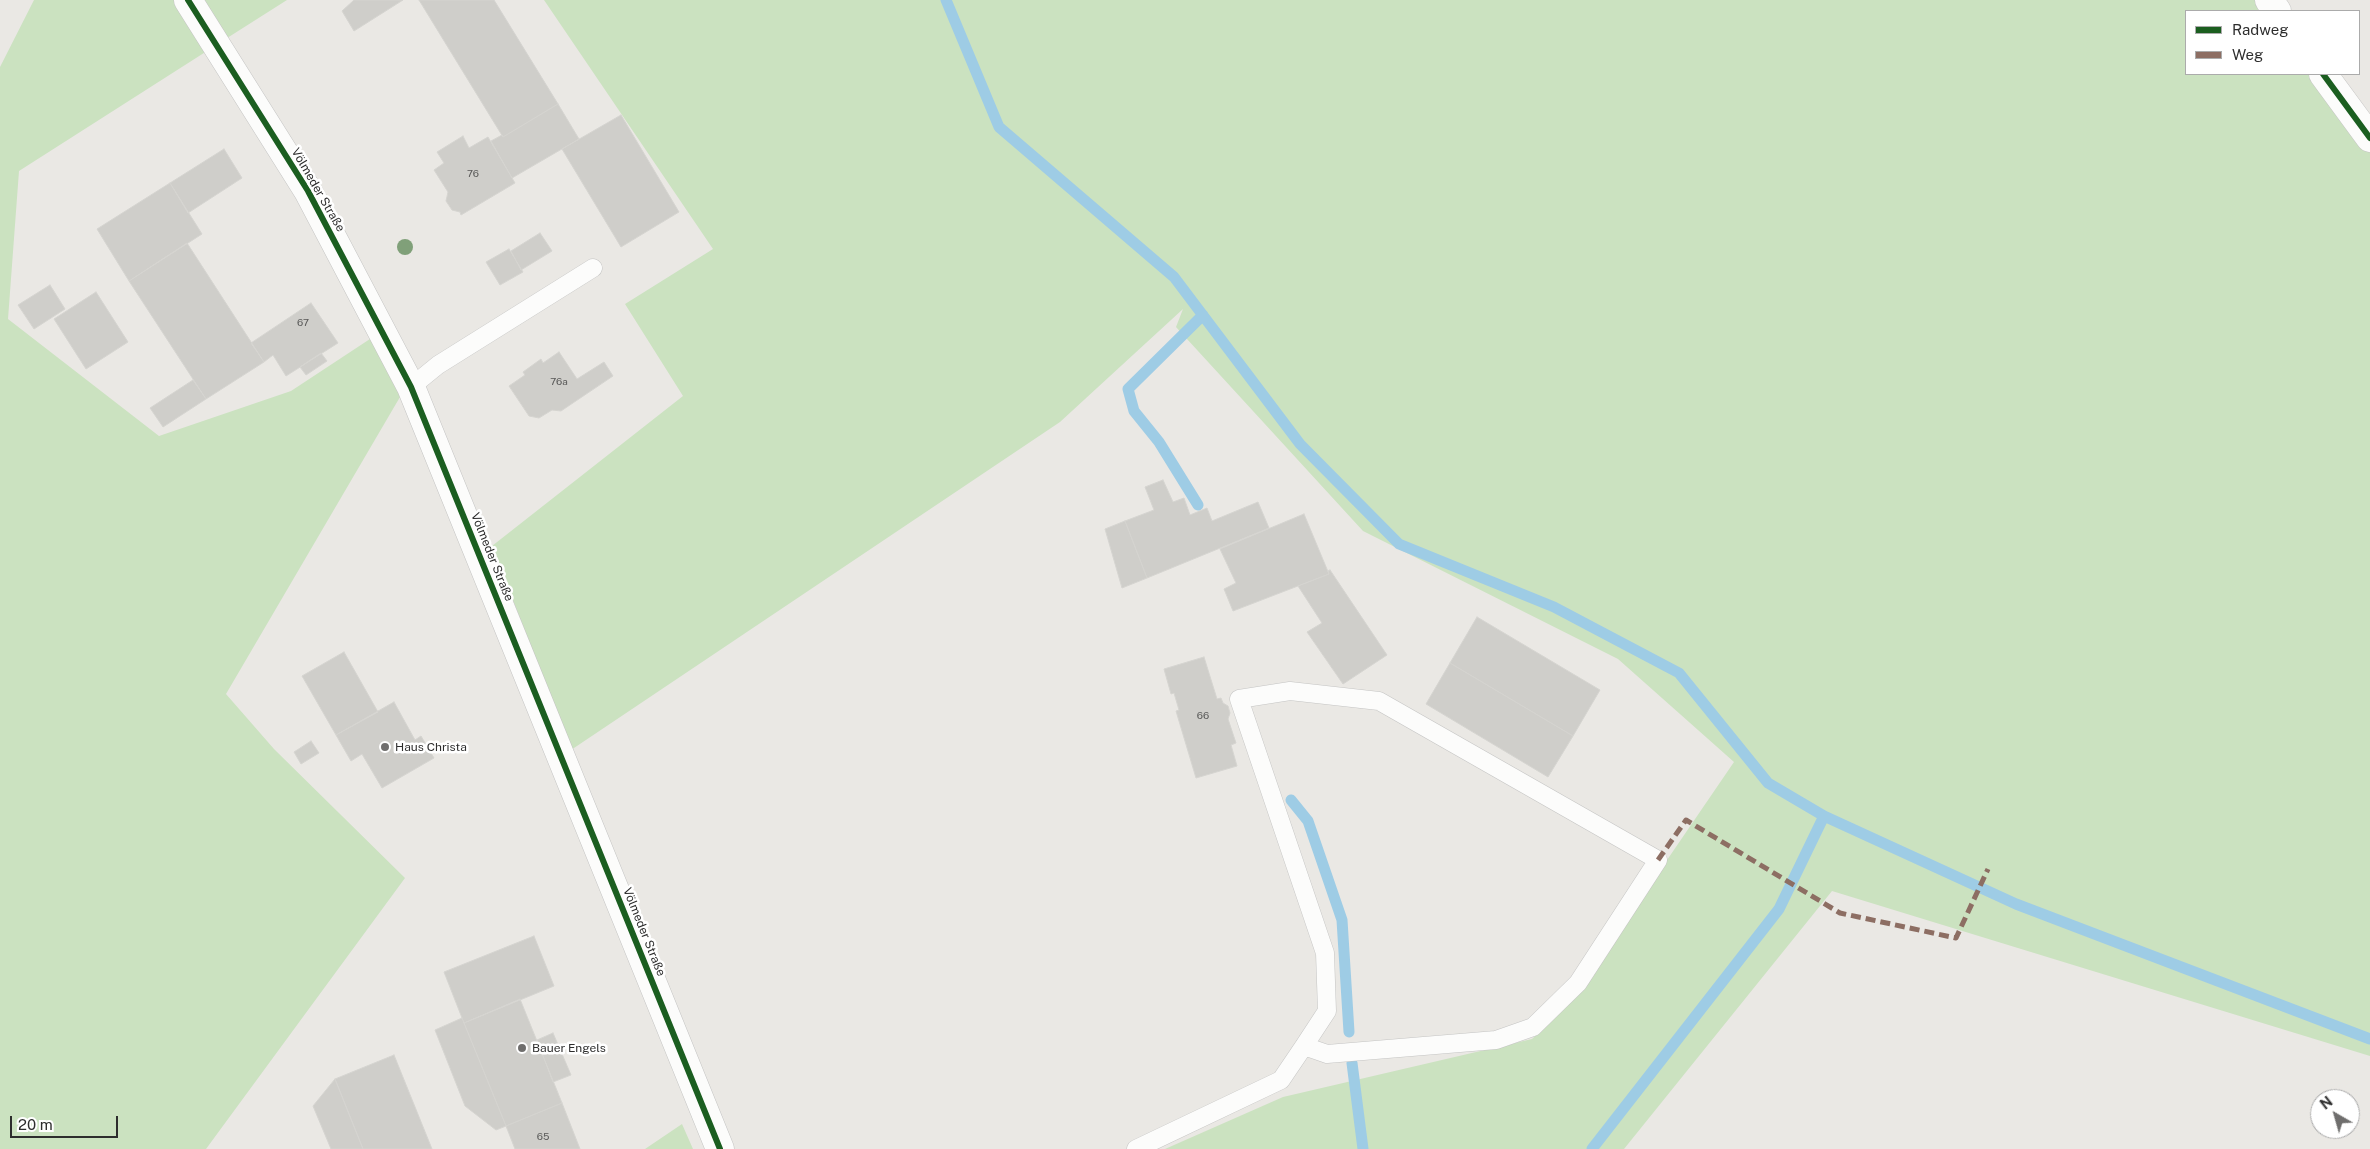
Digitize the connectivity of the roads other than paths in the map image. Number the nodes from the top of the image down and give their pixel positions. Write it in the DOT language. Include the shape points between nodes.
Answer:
graph roads {
  1 [pos="188,0"];
  2 [pos="2324,75"];
  3 [pos="2370,138"];
  4 [pos="593,268"];
  5 [pos="411,387"];
  6 [pos="1304,1046"];
  7 [pos="720,1149"];
  8 [pos="1136,1149"];
  1 -- 5 [label="street, Völmeder Straße" via="308,191"];
  2 -- 3 [label="street"];
  4 -- 5 [label="lane" via="438,365"];
  5 -- 7 [label="street, Völmeder Straße"];
  6 -- 6 [label="lane" via="1326,1011 1325,953 1239,699 1290,690 1379,701 1658,860 1578,983 1533,1027 1496,1040 1327,1054"];
  6 -- 8 [label="lane" via="1282,1080"];
}
